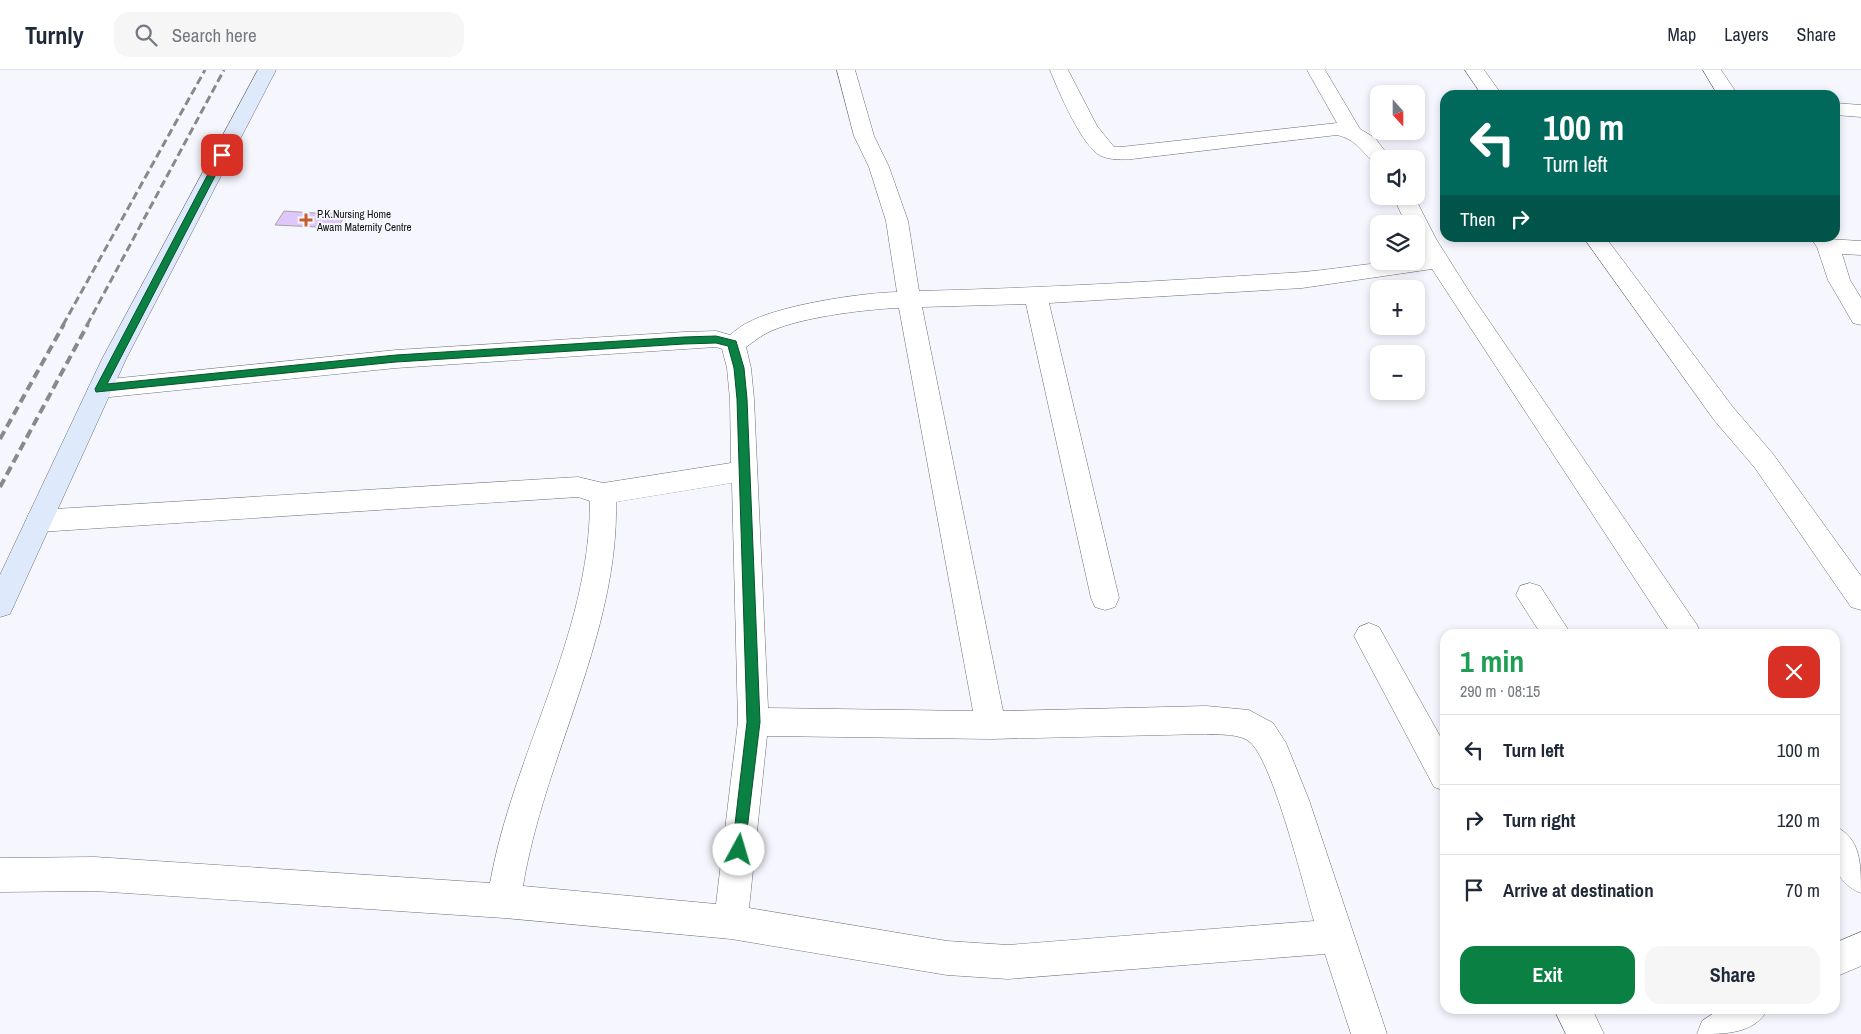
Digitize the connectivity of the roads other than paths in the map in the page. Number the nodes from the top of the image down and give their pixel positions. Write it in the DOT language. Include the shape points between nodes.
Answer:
graph roads {
  1 [pos="267,70"];
  2 [pos="846,70"];
  3 [pos="1058,70"];
  4 [pos="1316,70"];
  5 [pos="1474,70"];
  6 [pos="1712,70"];
  7 [pos="1488,90"];
  8 [pos="1725,90"];
  9 [pos="1840,109"];
  10 [pos="1861,111"];
  11 [pos="1351,131"];
  12 [pos="1374,150"];
  13 [pos="1408,205"];
  14 [pos="1598,242"];
  15 [pos="1825,242"];
  16 [pos="1861,248"];
  17 [pos="1438,261"];
  18 [pos="1036,296"];
  19 [pos="909,299"];
  20 [pos="1861,317"];
  21 [pos="733,344"];
  22 [pos="100,389"];
  23 [pos="745,471"];
  24 [pos="603,494"];
  25 [pos="39,521"];
  26 [pos="1530,595"];
  27 [pos="1105,598"];
  28 [pos="1861,598"];
  29 [pos="0,606"];
  30 [pos="1554,629"];
  31 [pos="1683,629"];
  32 [pos="1369,636"];
  33 [pos="753,722"];
  34 [pos="991,725"];
  35 [pos="1440,767"];
  36 [pos="1840,849"];
  37 [pos="0,875"];
  38 [pos="1861,876"];
  39 [pos="504,901"];
  40 [pos="731,922"];
  41 [pos="1336,936"];
  42 [pos="1861,949"];
  43 [pos="1840,958"];
  44 [pos="1575,1014"];
  45 [pos="1369,1034"];
  46 [pos="1586,1034"];
  1 -- 22 [label="street"];
  2 -- 19 [label="street" via="864,136 897,220"];
  3 -- 11 [label="street" via="1096,139 1107,150 1130,152 1320,130"];
  4 -- 11 [label="street"];
  5 -- 7 [label="street"];
  6 -- 8 [label="street"];
  9 -- 10 [label="street"];
  11 -- 12 [label="street" via="1367,140"];
  13 -- 17 [label="street"];
  14 -- 28 [label="street" via="1723,413 1764,461"];
  15 -- 16 [label="street"];
  15 -- 20 [label="street" via="1839,280"];
  17 -- 18 [label="street" via="1302,280"];
  17 -- 31 [label="street"];
  18 -- 19 [label="street"];
  18 -- 27 [label="street"];
  19 -- 21 [label="street" via="789,317 758,327"];
  19 -- 34 [label="street"];
  21 -- 22 [label="street" via="716,339 684,340 396,358"];
  21 -- 23 [label="street" via="739,368"];
  22 -- 25 [label="street"];
  23 -- 24 [label="street"];
  23 -- 33 [label="street"];
  24 -- 25 [label="street" via="578,487"];
  24 -- 39 [label="street" via="602,548 595,583 572,669 516,843"];
  25 -- 29 [label="street"];
  26 -- 30 [label="street"];
  32 -- 35 [label="street"];
  33 -- 34 [label="street"];
  33 -- 40 [label="street"];
  34 -- 41 [label="street" via="1206,720 1249,724 1262,733 1275,753"];
  36 -- 38 [label="street"];
  37 -- 39 [label="street" via="95,874"];
  39 -- 40 [label="street"];
  40 -- 41 [label="street" via="947,958 1008,962"];
  41 -- 45 [label="street"];
  42 -- 43 [label="street"];
  44 -- 46 [label="street"];
}
